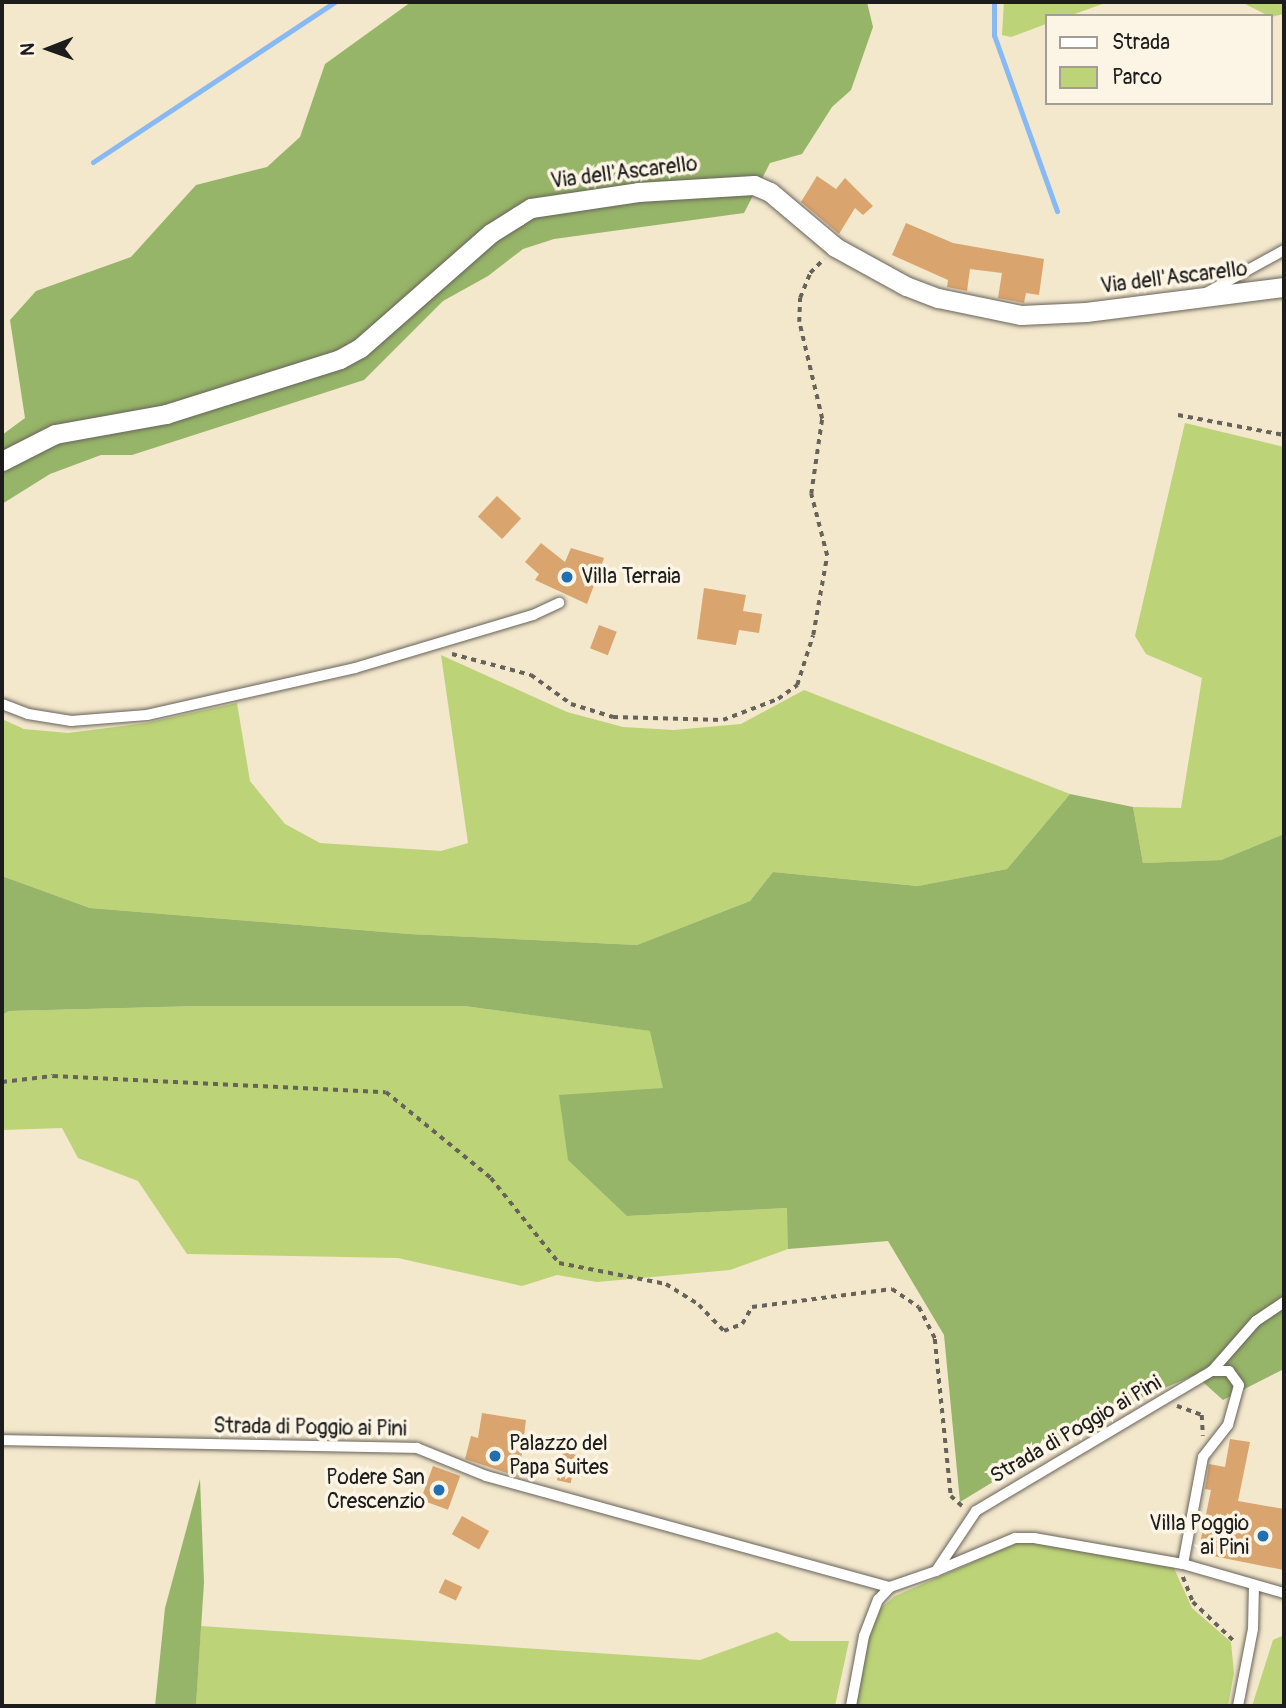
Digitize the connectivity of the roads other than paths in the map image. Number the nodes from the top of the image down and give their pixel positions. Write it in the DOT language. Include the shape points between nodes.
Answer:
graph roads {
  1 [pos="1284,250"];
  2 [pos="1284,287"];
  3 [pos="1195,299"];
  4 [pos="2,461"];
  5 [pos="559,603"];
  6 [pos="2,704"];
  7 [pos="1284,1303"];
  8 [pos="1212,1371"];
  9 [pos="2,1440"];
  10 [pos="1178,1563"];
  11 [pos="936,1571"];
  12 [pos="1254,1586"];
  13 [pos="890,1587"];
  14 [pos="1284,1593"];
  15 [pos="851,1706"];
  16 [pos="1238,1706"];
  1 -- 3 [label="lane"];
  2 -- 3 [label="street, Via dell'Ascarello"];
  3 -- 4 [label="street, Via dell'Ascarello" via="1021,315 938,298 835,247 770,192 754,185 638,191 531,208 491,233 360,348 340,359 166,414 55,434"];
  5 -- 6 [label="lane" via="422,648 147,715 71,721"];
  7 -- 8 [label="lane, Strada di Poggio ai Pini" via="1256,1321"];
  8 -- 10 [label="lane" via="1229,1371 1239,1385 1228,1425 1200,1467"];
  8 -- 11 [label="lane, Strada di Poggio ai Pini" via="1090,1440 972,1515"];
  9 -- 13 [label="lane, Strada di Poggio ai Pini" via="417,1448 486,1476"];
  10 -- 11 [label="lane" via="1014,1538"];
  10 -- 12 [label="lane"];
  11 -- 13 [label="lane"];
  12 -- 14 [label="lane"];
  12 -- 16 [label="lane" via="1253,1629"];
  13 -- 15 [label="lane" via="878,1600 864,1636"];
}
